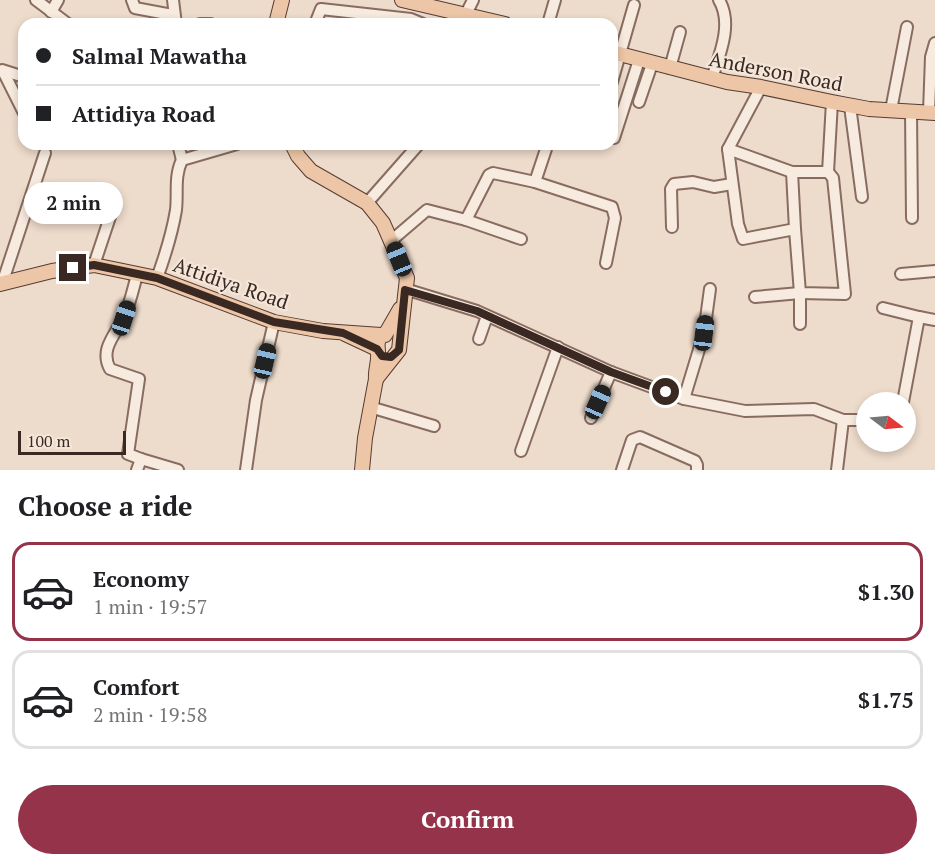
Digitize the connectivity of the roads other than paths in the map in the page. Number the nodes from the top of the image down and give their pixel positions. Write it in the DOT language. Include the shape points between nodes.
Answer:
graph roads {
  1 [pos="36,0"];
  2 [pos="58,0"];
  3 [pos="132,0"];
  4 [pos="173,0"];
  5 [pos="282,0"];
  6 [pos="473,0"];
  7 [pos="555,0"];
  8 [pos="719,0"];
  9 [pos="410,1"];
  10 [pos="634,5"];
  11 [pos="51,12"];
  12 [pos="466,15"];
  13 [pos="60,18"];
  14 [pos="171,18"];
  15 [pos="175,18"];
  16 [pos="278,18"];
  17 [pos="317,18"];
  18 [pos="364,18"];
  19 [pos="479,18"];
  20 [pos="550,18"];
  21 [pos="907,27"];
  22 [pos="680,32"];
  23 [pos="935,43"];
  24 [pos="618,48"];
  25 [pos="618,54"];
  26 [pos="645,62"];
  27 [pos="669,68"];
  28 [pos="1,72"];
  29 [pos="18,76"];
  30 [pos="712,78"];
  31 [pos="761,87"];
  32 [pos="18,102"];
  33 [pos="639,102"];
  34 [pos="832,102"];
  35 [pos="850,106"];
  36 [pos="891,110"];
  37 [pos="911,111"];
  38 [pos="932,113"];
  39 [pos="618,130"];
  40 [pos="728,149"];
  41 [pos="180,150"];
  42 [pos="216,150"];
  43 [pos="295,150"];
  44 [pos="414,150"];
  45 [pos="546,150"];
  46 [pos="45,153"];
  47 [pos="182,160"];
  48 [pos="792,172"];
  49 [pos="831,175"];
  50 [pos="535,182"];
  51 [pos="732,184"];
  52 [pos="862,197"];
  53 [pos="115,202"];
  54 [pos="367,203"];
  55 [pos="912,218"];
  56 [pos="466,220"];
  57 [pos="672,226"];
  58 [pos="795,229"];
  59 [pos="521,239"];
  60 [pos="392,240"];
  61 [pos="606,263"];
  62 [pos="94,265"];
  63 [pos="935,271"];
  64 [pos="901,274"];
  65 [pos="137,275"];
  66 [pos="157,278"];
  67 [pos="1,284"];
  68 [pos="710,289"];
  69 [pos="800,293"];
  70 [pos="404,296"];
  71 [pos="755,297"];
  72 [pos="883,308"];
  73 [pos="487,316"];
  74 [pos="919,317"];
  75 [pos="935,320"];
  76 [pos="274,322"];
  77 [pos="800,324"];
  78 [pos="343,333"];
  79 [pos="383,335"];
  80 [pos="479,339"];
  81 [pos="558,347"];
  82 [pos="397,349"];
  83 [pos="378,351"];
  84 [pos="611,372"];
  85 [pos="376,379"];
  86 [pos="905,392"];
  87 [pos="684,399"];
  88 [pos="370,407"];
  89 [pos="591,418"];
  90 [pos="843,420"];
  91 [pos="856,420"];
  92 [pos="434,426"];
  93 [pos="521,451"];
  94 [pos="141,459"];
  95 [pos="137,470"];
  96 [pos="178,470"];
  97 [pos="246,470"];
  98 [pos="362,470"];
  99 [pos="622,470"];
  100 [pos="697,470"];
  101 [pos="837,470"];
  1 -- 11 [label="street"];
  2 -- 11 [label="street"];
  3 -- 14 [label="street" via="135,8"];
  4 -- 15 [label="street"];
  5 -- 16 [label="main road"];
  6 -- 12 [label="street"];
  7 -- 20 [label="street"];
  8 -- 30 [label="street" via="725,9 726,23"];
  9 -- 12 [label="main road"];
  10 -- 24 [label="street"];
  11 -- 13 [label="street"];
  12 -- 19 [label="main road"];
  17 -- 18 [label="street" via="321,9"];
  21 -- 36 [label="street"];
  22 -- 27 [label="street"];
  23 -- 38 [label="street" via="931,57"];
  25 -- 26 [label="main road, Anderson Road"];
  26 -- 27 [label="main road, Anderson Road"];
  26 -- 33 [label="street"];
  26 -- 39 [label="street"];
  27 -- 30 [label="main road, Anderson Road"];
  28 -- 29 [label="street"];
  28 -- 32 [label="street"];
  30 -- 31 [label="main road, Anderson Road"];
  31 -- 34 [label="main road, Anderson Road"];
  31 -- 40 [label="street"];
  34 -- 35 [label="main road, Anderson Road"];
  34 -- 49 [label="street"];
  35 -- 36 [label="main road, Anderson Road"];
  35 -- 52 [label="street"];
  36 -- 37 [label="main road, Anderson Road"];
  37 -- 38 [label="main road, Anderson Road"];
  37 -- 55 [label="street"];
  40 -- 48 [label="street"];
  40 -- 51 [label="street"];
  41 -- 47 [label="street"];
  42 -- 47 [label="street"];
  43 -- 54 [label="main road" via="311,171"];
  44 -- 54 [label="street"];
  45 -- 50 [label="street"];
  46 -- 67 [label="street"];
  47 -- 66 [label="street" via="168,247"];
  48 -- 49 [label="street"];
  48 -- 58 [label="street"];
  49 -- 69 [label="street" via="845,294"];
  50 -- 56 [label="street" via="489,175"];
  50 -- 61 [label="street" via="612,207 615,218"];
  51 -- 57 [label="street" via="714,188 693,182 674,184"];
  51 -- 58 [label="street" via="743,239"];
  53 -- 62 [label="street"];
  54 -- 60 [label="main road"];
  56 -- 59 [label="street"];
  56 -- 60 [label="street" via="427,210"];
  58 -- 69 [label="street"];
  60 -- 70 [label="main road" via="407,278"];
  62 -- 65 [label="main road, Attidiya Road"];
  62 -- 67 [label="main road, Attidiya Road"];
  63 -- 64 [label="street"];
  65 -- 66 [label="main road, Attidiya Road"];
  65 -- 94 [label="street" via="124,318 106,352 110,369 139,379 128,454"];
  66 -- 76 [label="main road, Attidiya Road"];
  68 -- 87 [label="street" via="704,333"];
  69 -- 71 [label="street"];
  69 -- 77 [label="street"];
  70 -- 73 [label="street"];
  70 -- 79 [label="main road" via="396,319"];
  70 -- 82 [label="main road"];
  72 -- 74 [label="street"];
  73 -- 80 [label="street"];
  73 -- 81 [label="street"];
  74 -- 75 [label="street"];
  74 -- 86 [label="street"];
  76 -- 78 [label="main road, Attidiya Road"];
  76 -- 97 [label="street" via="256,400"];
  78 -- 79 [label="main road"];
  78 -- 83 [label="main road"];
  79 -- 82 [label="main road" via="398,339"];
  79 -- 83 [label="main road" via="378,339"];
  81 -- 84 [label="street"];
  81 -- 93 [label="street"];
  82 -- 83 [label="main road" via="391,357"];
  82 -- 85 [label="main road"];
  83 -- 85 [label="main road"];
  84 -- 87 [label="street"];
  84 -- 89 [label="street"];
  85 -- 88 [label="main road"];
  87 -- 90 [label="street" via="745,411 814,410"];
  88 -- 92 [label="street"];
  88 -- 98 [label="main road"];
  90 -- 91 [label="street"];
  90 -- 101 [label="street"];
  94 -- 95 [label="street"];
  94 -- 96 [label="street"];
  99 -- 100 [label="street" via="632,440 640,437 694,461"];
}
